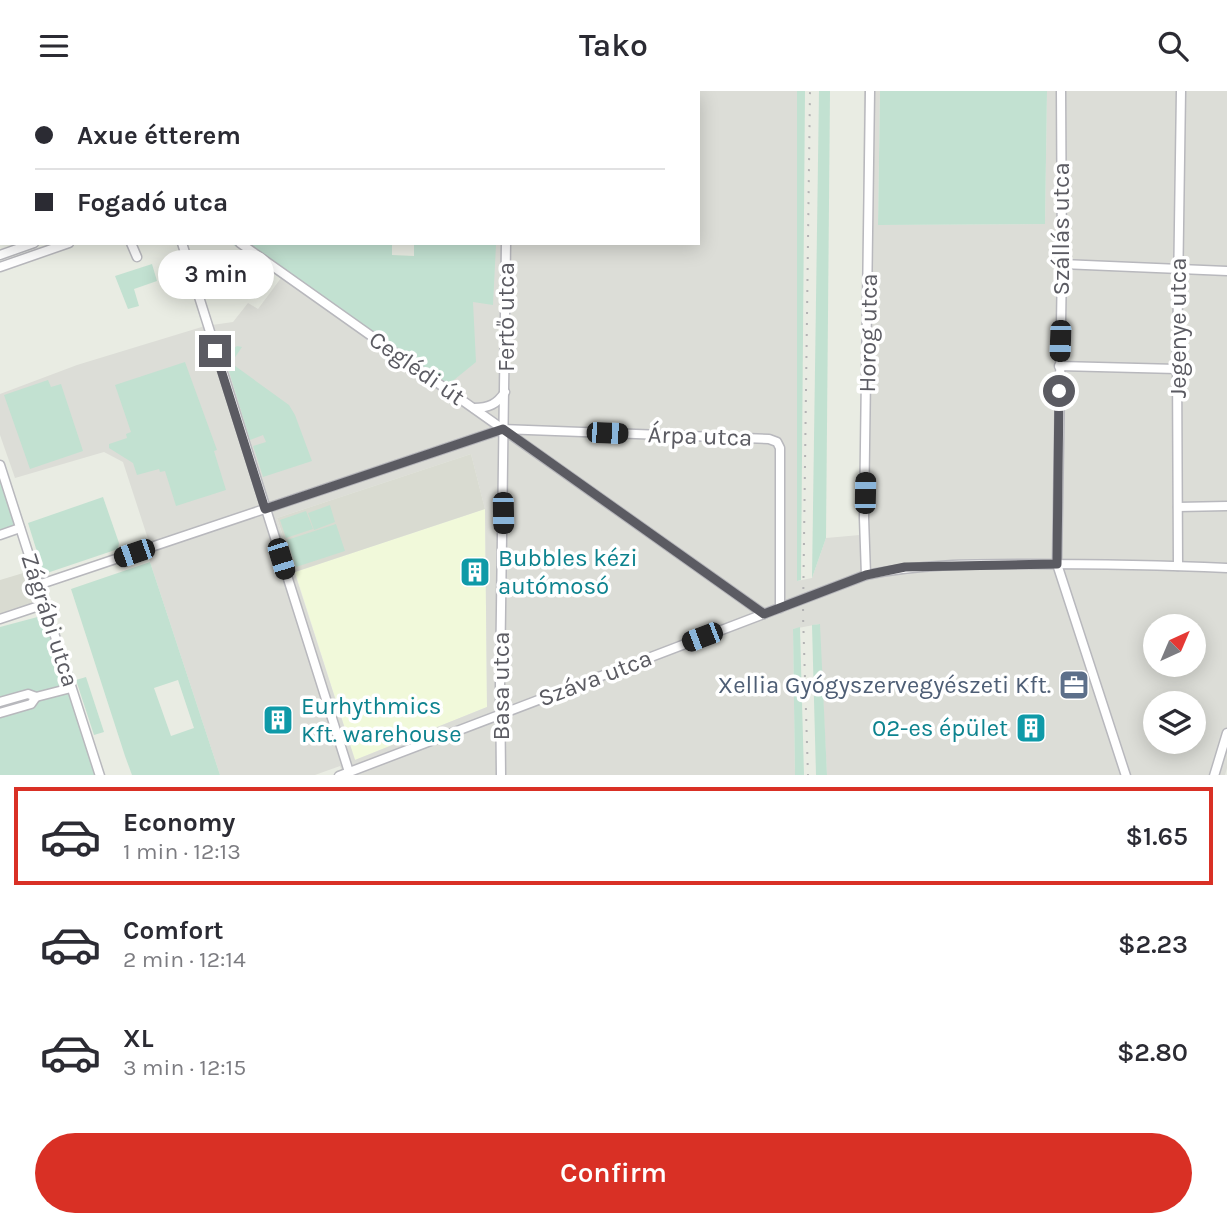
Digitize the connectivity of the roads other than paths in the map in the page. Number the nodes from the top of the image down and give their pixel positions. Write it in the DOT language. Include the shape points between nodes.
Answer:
graph roads {
  1 [pos="870,91"];
  2 [pos="1061,91"];
  3 [pos="1181,91"];
  4 [pos="28,245"];
  5 [pos="63,245"];
  6 [pos="132,245"];
  7 [pos="183,245"];
  8 [pos="243,245"];
  9 [pos="506,245"];
  10 [pos="0,254"];
  11 [pos="137,257"];
  12 [pos="1062,264"];
  13 [pos="0,267"];
  14 [pos="1178,270"];
  15 [pos="1227,271"];
  16 [pos="1059,366"];
  17 [pos="1177,369"];
  18 [pos="505,392"];
  19 [pos="474,408"];
  20 [pos="503,429"];
  21 [pos="0,465"];
  22 [pos="1227,506"];
  23 [pos="1178,507"];
  24 [pos="265,509"];
  25 [pos="20,528"];
  26 [pos="0,535"];
  27 [pos="1057,564"];
  28 [pos="1178,566"];
  29 [pos="1227,568"];
  30 [pos="866,575"];
  31 [pos="38,585"];
  32 [pos="45,604"];
  33 [pos="780,608"];
  34 [pos="764,614"];
  35 [pos="0,619"];
  36 [pos="71,688"];
  37 [pos="36,697"];
  38 [pos="0,702"];
  39 [pos="0,713"];
  40 [pos="501,714"];
  41 [pos="1227,733"];
  42 [pos="349,772"];
  43 [pos="98,775"];
  44 [pos="339,775"];
  45 [pos="501,775"];
  46 [pos="1126,775"];
  47 [pos="1214,775"];
  1 -- 30 [label="street, Horog utca"];
  2 -- 12 [label="street, Szállás utca"];
  3 -- 14 [label="street, Jegenye utca"];
  4 -- 10 [label="street"];
  5 -- 13 [label="street"];
  6 -- 11 [label="street"];
  7 -- 24 [label="street"];
  8 -- 19 [label="street, Ceglédi út"];
  9 -- 18 [label="street, Fertő utca"];
  12 -- 14 [label="street"];
  12 -- 16 [label="street, Szállás utca"];
  14 -- 15 [label="street"];
  14 -- 17 [label="street, Jegenye utca"];
  16 -- 17 [label="street"];
  16 -- 27 [label="street, Szállás utca"];
  17 -- 23 [label="street, Jegenye utca"];
  18 -- 19 [label="street" via="495,404"];
  18 -- 20 [label="street, Fertő utca"];
  19 -- 20 [label="street, Ceglédi út"];
  20 -- 24 [label="street"];
  20 -- 33 [label="street, Árpa utca" via="778,442"];
  20 -- 34 [label="street, Ceglédi út"];
  20 -- 40 [label="street, Basa utca"];
  21 -- 25 [label="street, Zágrábi utca"];
  22 -- 23 [label="street"];
  23 -- 28 [label="street, Jegenye utca"];
  24 -- 31 [label="street"];
  24 -- 42 [label="street"];
  25 -- 26 [label="street"];
  25 -- 31 [label="street, Zágrábi utca"];
  27 -- 28 [label="street, Száva utca"];
  27 -- 30 [label="street, Száva utca" via="919,566"];
  27 -- 46 [label="street, Szállás utca"];
  28 -- 29 [label="street, Száva utca"];
  30 -- 33 [label="street, Száva utca"];
  31 -- 32 [label="street, Zágrábi utca"];
  32 -- 35 [label="street"];
  32 -- 36 [label="street, Zágrábi utca"];
  33 -- 34 [label="street, Száva utca"];
  34 -- 40 [label="street, Száva utca"];
  36 -- 37 [label="street"];
  36 -- 43 [label="street, Zágrábi utca"];
  37 -- 38 [label="street" via="28,694"];
  37 -- 39 [label="street" via="31,704"];
  40 -- 42 [label="street, Száva utca"];
  40 -- 45 [label="street, Basa utca"];
  41 -- 47 [label="street"];
  42 -- 44 [label="street, Száva utca"];
}
